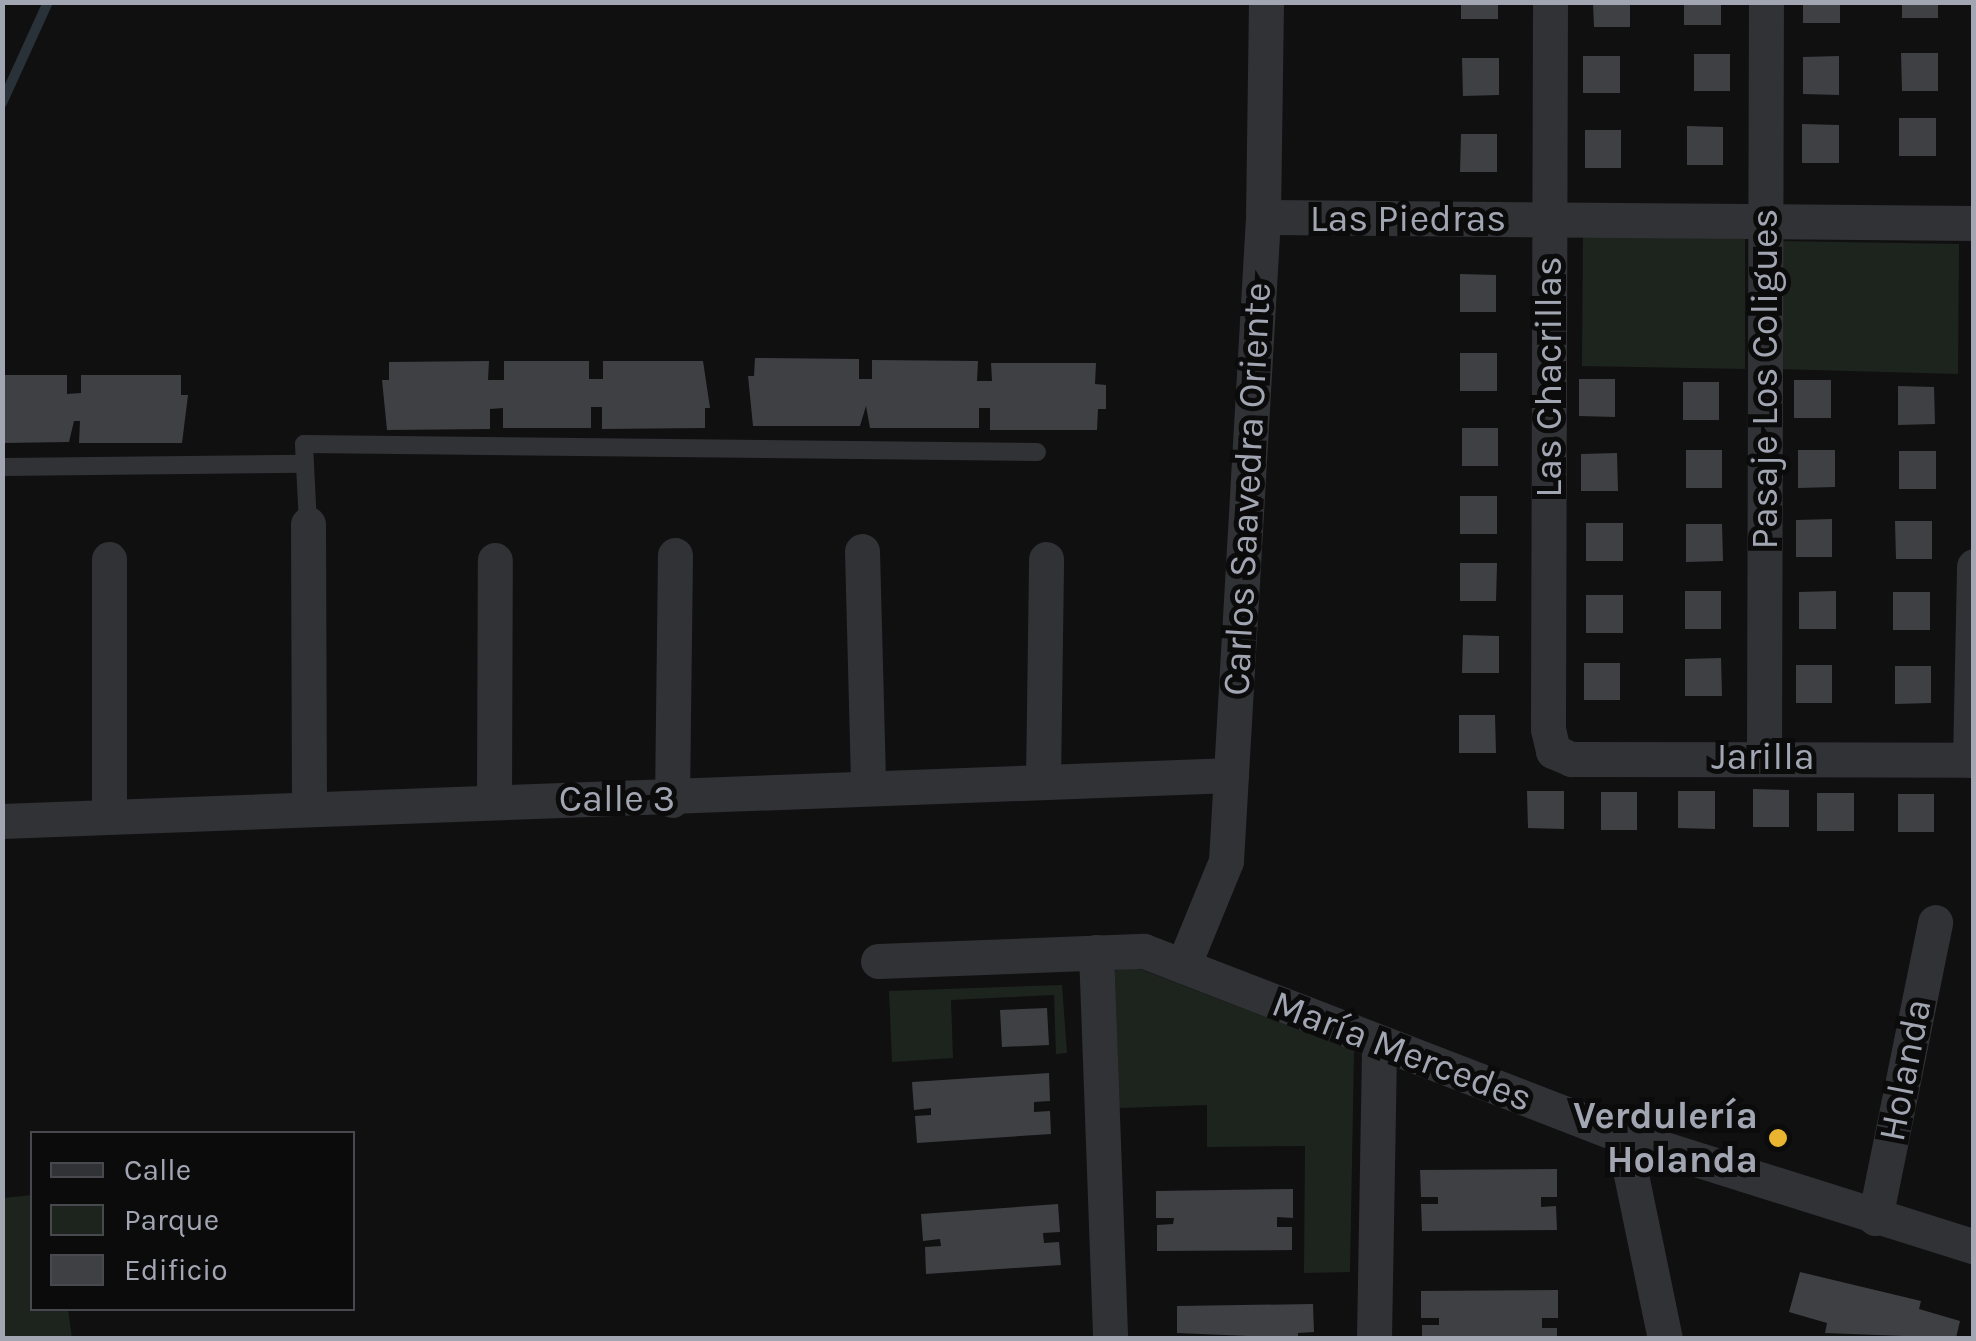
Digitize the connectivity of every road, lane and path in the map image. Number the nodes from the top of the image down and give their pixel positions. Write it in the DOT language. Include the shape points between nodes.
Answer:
graph roads {
  1 [pos="1266,2"];
  2 [pos="1550,2"];
  3 [pos="1766,2"];
  4 [pos="1263,218"];
  5 [pos="1550,220"];
  6 [pos="1765,221"];
  7 [pos="1974,222"];
  8 [pos="1037,452"];
  9 [pos="305,464"];
  10 [pos="2,467"];
  11 [pos="308,524"];
  12 [pos="862,551"];
  13 [pos="675,555"];
  14 [pos="109,559"];
  15 [pos="495,560"];
  16 [pos="1046,560"];
  17 [pos="1974,566"];
  18 [pos="1554,751"];
  19 [pos="1764,756"];
  20 [pos="1972,760"];
  21 [pos="1230,775"];
  22 [pos="1044,781"];
  23 [pos="868,787"];
  24 [pos="494,799"];
  25 [pos="672,800"];
  26 [pos="309,808"];
  27 [pos="109,814"];
  28 [pos="2,821"];
  29 [pos="1935,922"];
  30 [pos="1096,952"];
  31 [pos="878,961"];
  32 [pos="1183,966"];
  33 [pos="1379,1043"];
  34 [pos="1623,1136"];
  35 [pos="1875,1218"];
  36 [pos="1974,1247"];
  37 [pos="1110,1338"];
  38 [pos="1374,1338"];
  39 [pos="1664,1338"];
  1 -- 4 [label="street, Carlos Saavedra Oriente"];
  2 -- 5 [label="street, Las Chacrillas"];
  3 -- 6 [label="street, Pasaje Los Coligues"];
  4 -- 5 [label="street, Las Piedras"];
  4 -- 21 [label="street, Carlos Saavedra Oriente"];
  5 -- 6 [label="street, Las Piedras"];
  5 -- 18 [label="street, Las Chacrillas" via="1548,729"];
  6 -- 7 [label="street, Las Piedras"];
  6 -- 19 [label="street, Pasaje Los Coligues"];
  8 -- 9 [label="lane" via="304,444"];
  9 -- 10 [label="lane"];
  9 -- 11 [label="lane"];
  11 -- 26 [label="street"];
  12 -- 23 [label="street"];
  13 -- 25 [label="street"];
  14 -- 27 [label="street"];
  15 -- 24 [label="street"];
  16 -- 22 [label="street"];
  17 -- 20 [label="street"];
  18 -- 19 [label="street, Jarilla" via="1571,760"];
  19 -- 20 [label="street, Jarilla"];
  21 -- 22 [label="street, Calle 3"];
  21 -- 32 [label="street, Carlos Saavedra Oriente" via="1226,862"];
  22 -- 23 [label="street, Calle 3"];
  23 -- 25 [label="street, Calle 3"];
  24 -- 25 [label="street, Calle 3"];
  24 -- 26 [label="street, Calle 3"];
  26 -- 27 [label="street, Calle 3"];
  27 -- 28 [label="street, Calle 3"];
  29 -- 35 [label="street, Holanda"];
  30 -- 31 [label="street, María Mercedes"];
  30 -- 32 [label="street, María Mercedes" via="1144,951"];
  30 -- 37 [label="street"];
  32 -- 33 [label="street, María Mercedes"];
  33 -- 34 [label="street, María Mercedes"];
  33 -- 38 [label="street"];
  34 -- 35 [label="street, María Mercedes"];
  34 -- 39 [label="street"];
  35 -- 36 [label="street, María Mercedes"];
}
